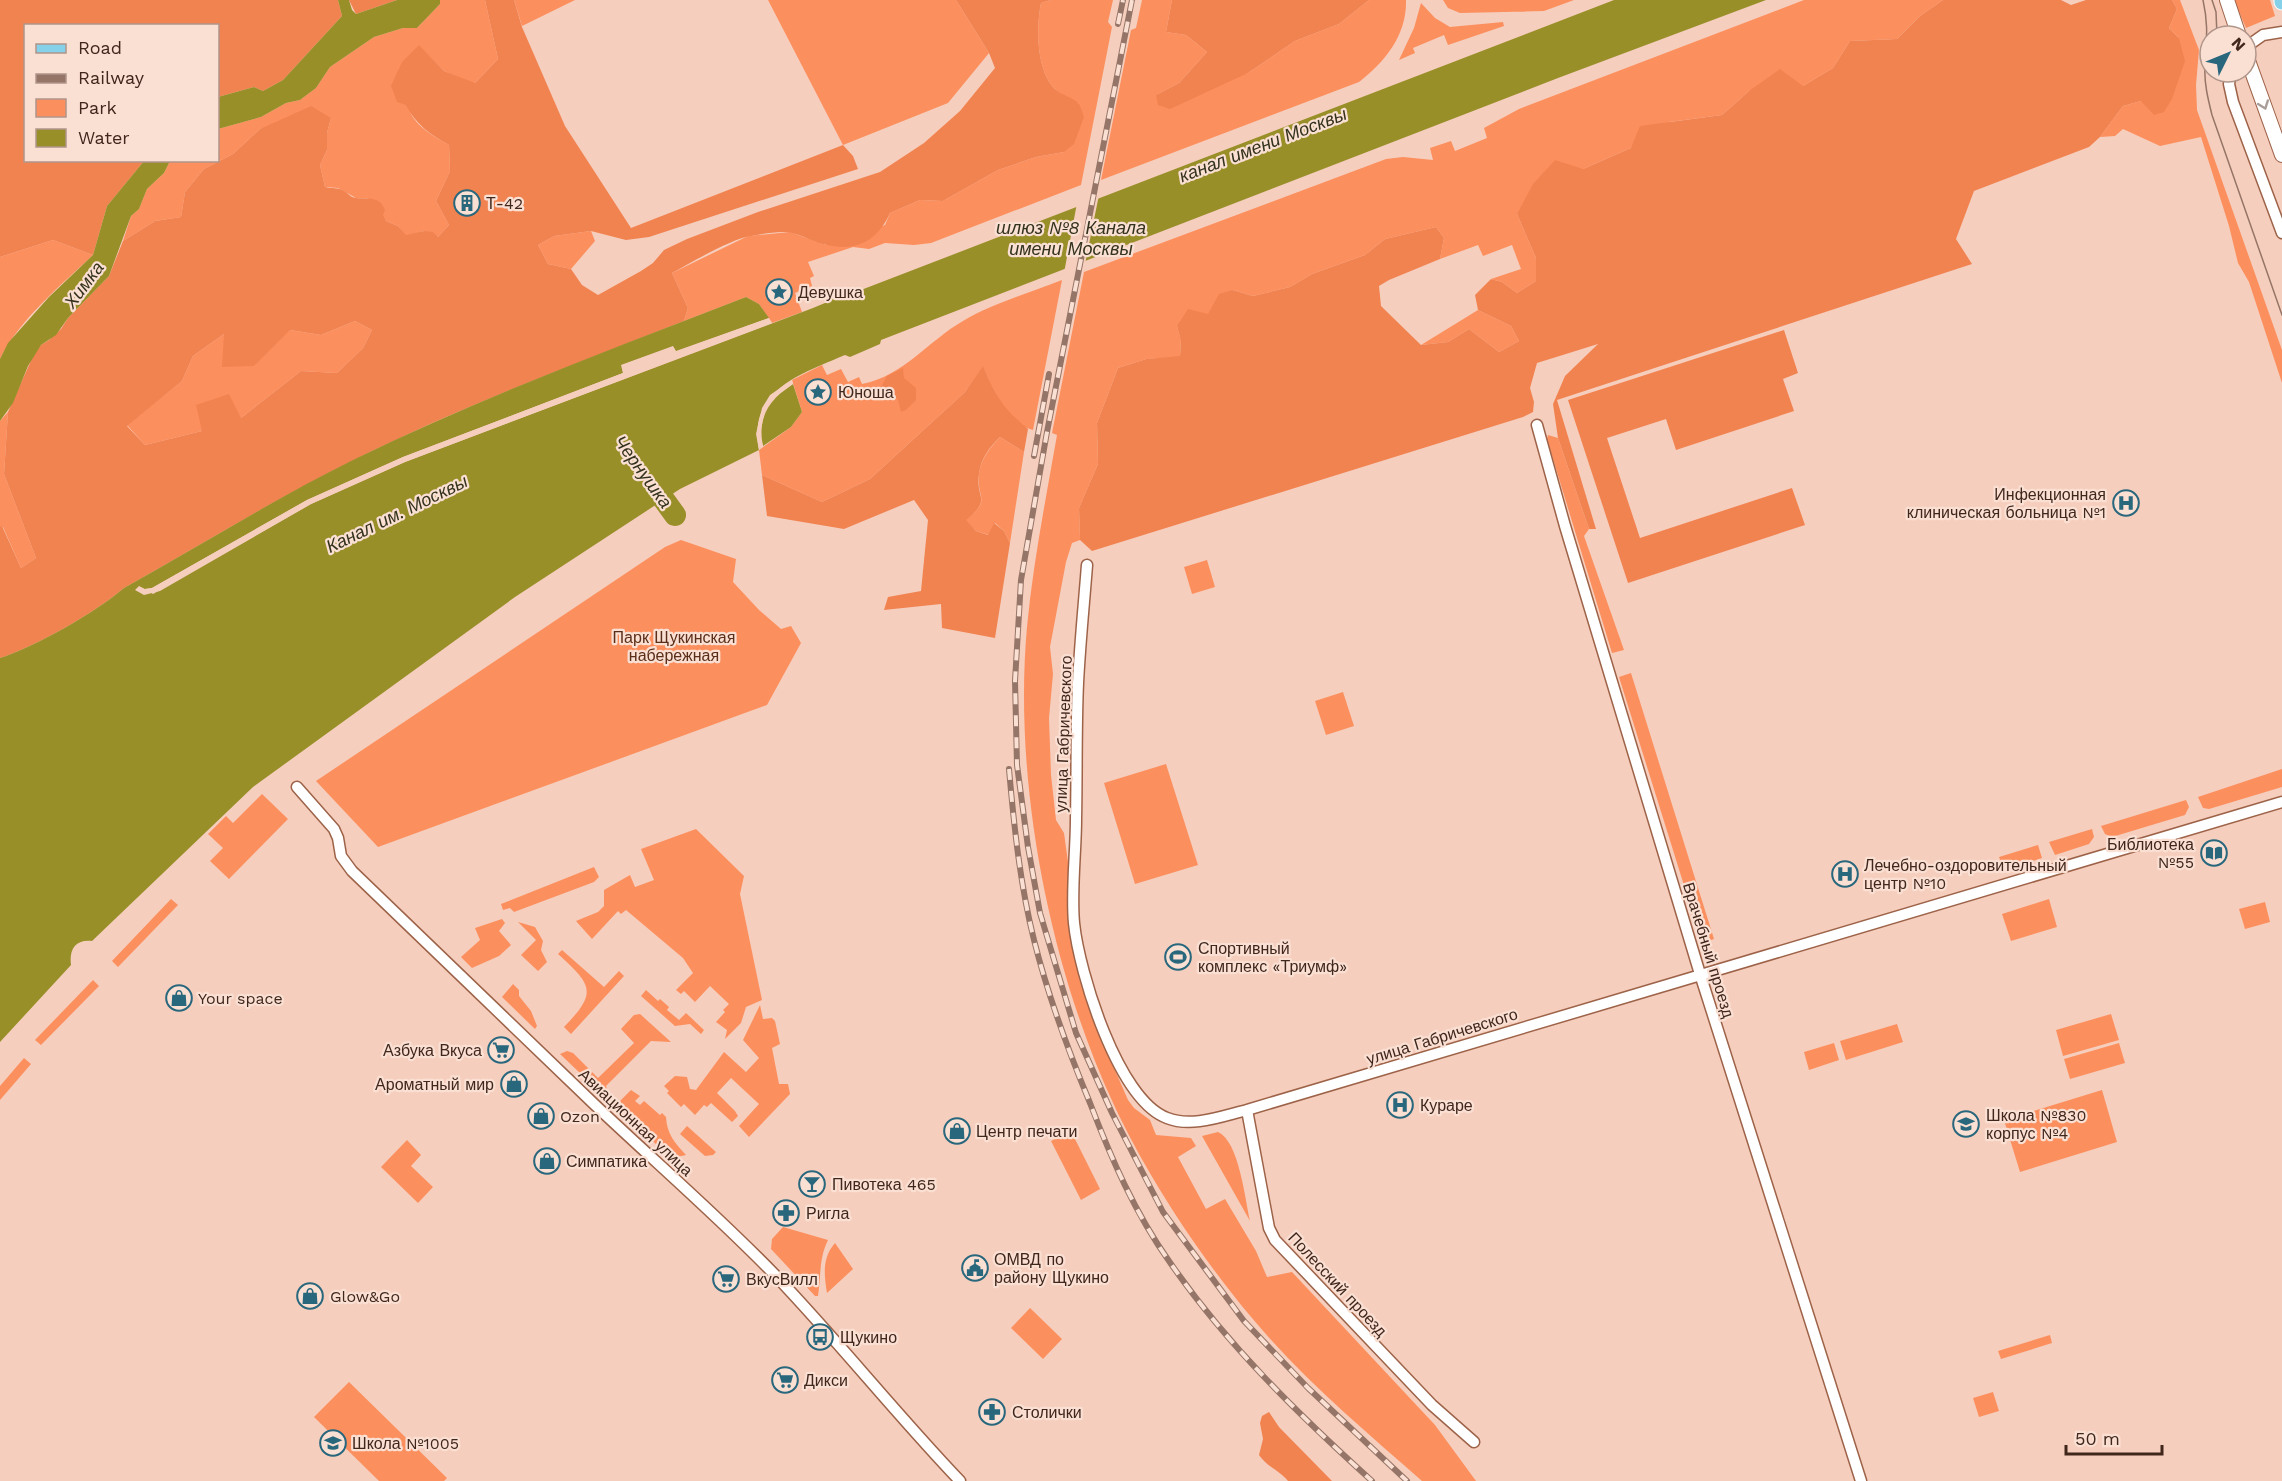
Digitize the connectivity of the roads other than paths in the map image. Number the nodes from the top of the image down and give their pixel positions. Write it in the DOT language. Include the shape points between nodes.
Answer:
graph roads {
  1 [pos="2227,0"];
  2 [pos="2235,24"];
  3 [pos="2282,32"];
  4 [pos="2258,39"];
  5 [pos="2229,84"];
  6 [pos="2257,84"];
  7 [pos="2282,154"];
  8 [pos="2282,233"];
  9 [pos="1537,425"];
  10 [pos="1087,565"];
  11 [pos="297,787"];
  12 [pos="2282,802"];
  13 [pos="1700,974"];
  14 [pos="1247,1110"];
  15 [pos="1474,1442"];
  16 [pos="960,1481"];
  17 [pos="1860,1481"];
  1 -- 2 [label="main road"];
  3 -- 4 [label="street"];
  5 -- 8 [label="street"];
  6 -- 7 [label="main road, one-way"];
  9 -- 13 [label="street, Врачебный проезд"];
  10 -- 14 [label="street, улица Габричевского" via="1078,682 1074,924 1098,1018 1127,1080 1153,1112 1192,1122"];
  11 -- 16 [label="street, Авиационная улица" via="334,829 341,855 352,871 722,1221 816,1319"];
  12 -- 13 [label="street, улица Габричевского"];
  13 -- 14 [label="street, улица Габричевского"];
  13 -- 17 [label="street, Врачебный проезд"];
  14 -- 15 [label="street, Полесский проезд" via="1269,1228 1275,1240 1432,1405"];
}
